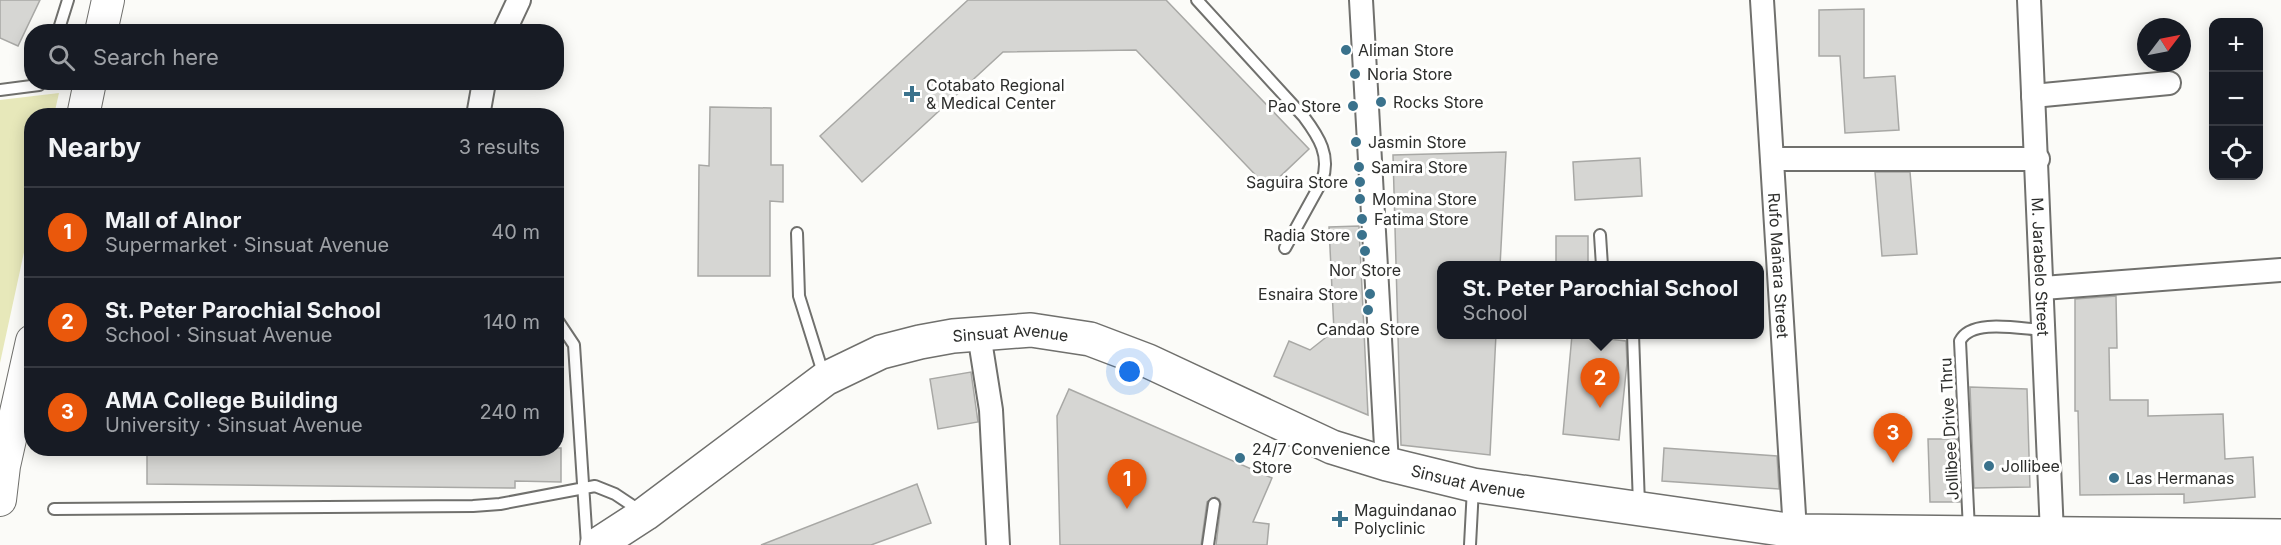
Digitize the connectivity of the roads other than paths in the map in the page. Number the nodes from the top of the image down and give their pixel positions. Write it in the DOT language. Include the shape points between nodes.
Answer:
graph roads {
  1 [pos="68,0"];
  2 [pos="108,0"];
  3 [pos="519,0"];
  4 [pos="1197,0"];
  5 [pos="1360,0"];
  6 [pos="1762,0"];
  7 [pos="2029,0"];
  8 [pos="60,24"];
  9 [pos="103,24"];
  10 [pos="508,24"];
  11 [pos="2169,83"];
  12 [pos="24,87"];
  13 [pos="0,90"];
  14 [pos="88,90"];
  15 [pos="483,90"];
  16 [pos="2033,96"];
  17 [pos="85,108"];
  18 [pos="479,108"];
  19 [pos="1772,159"];
  20 [pos="2037,159"];
  21 [pos="797,233"];
  22 [pos="1600,235"];
  23 [pos="1285,248"];
  24 [pos="1602,261"];
  25 [pos="2281,270"];
  26 [pos="2043,288"];
  27 [pos="564,330"];
  28 [pos="2043,330"];
  29 [pos="980,334"];
  30 [pos="1633,339"];
  31 [pos="24,377"];
  32 [pos="825,379"];
  33 [pos="1387,464"];
  34 [pos="1473,485"];
  35 [pos="582,487"];
  36 [pos="0,500"];
  37 [pos="1214,504"];
  38 [pos="54,509"];
  39 [pos="1639,509"];
  40 [pos="645,514"];
  41 [pos="1795,531"];
  42 [pos="2052,534"];
  43 [pos="2281,536"];
  44 [pos="1987,538"];
  45 [pos="587,545"];
  46 [pos="597,545"];
  47 [pos="998,545"];
  48 [pos="1208,545"];
  49 [pos="1470,545"];
  1 -- 8 [label="lane"];
  2 -- 9 [label="main road"];
  3 -- 10 [label="street"];
  4 -- 23 [label="lane" via="1318,135 1326,171"];
  5 -- 33 [label="street"];
  6 -- 19 [label="street, Rufo Mañara Street"];
  7 -- 16 [label="street, M. Jarabelo Street"];
  11 -- 16 [label="street"];
  12 -- 13 [label="lane"];
  14 -- 17 [label="main road"];
  15 -- 18 [label="street"];
  16 -- 20 [label="street, M. Jarabelo Street"];
  19 -- 20 [label="street"];
  19 -- 41 [label="street, Rufo Mañara Street"];
  20 -- 26 [label="street, M. Jarabelo Street"];
  21 -- 32 [label="lane" via="799,296"];
  22 -- 24 [label="lane"];
  25 -- 26 [label="street"];
  26 -- 28 [label="street, M. Jarabelo Street"];
  27 -- 35 [label="lane" via="574,345"];
  28 -- 42 [label="street, M. Jarabelo Street"];
  28 -- 44 [label="lane, Jollibee Drive Thru" via="1976,327 1960,341"];
  29 -- 32 [label="main road, Sinsuat Avenue" via="882,352"];
  29 -- 33 [label="main road, Sinsuat Avenue" via="1031,330 1090,339 1148,361 1332,447"];
  29 -- 47 [label="street" via="991,410"];
  30 -- 39 [label="lane"];
  31 -- 36 [label="main road"];
  32 -- 40 [label="main road, Sinsuat Avenue"];
  33 -- 34 [label="main road, Sinsuat Avenue"];
  34 -- 39 [label="main road, Sinsuat Avenue"];
  34 -- 49 [label="lane"];
  35 -- 38 [label="lane" via="473,506"];
  35 -- 40 [label="lane" via="604,489"];
  35 -- 45 [label="lane"];
  37 -- 48 [label="lane"];
  39 -- 41 [label="main road, Sinsuat Avenue"];
  40 -- 46 [label="main road, Sinsuat Avenue"];
  41 -- 44 [label="main road, Sinsuat Avenue"];
  42 -- 43 [label="main road, Sinsuat Avenue"];
  42 -- 44 [label="main road, Sinsuat Avenue"];
}
